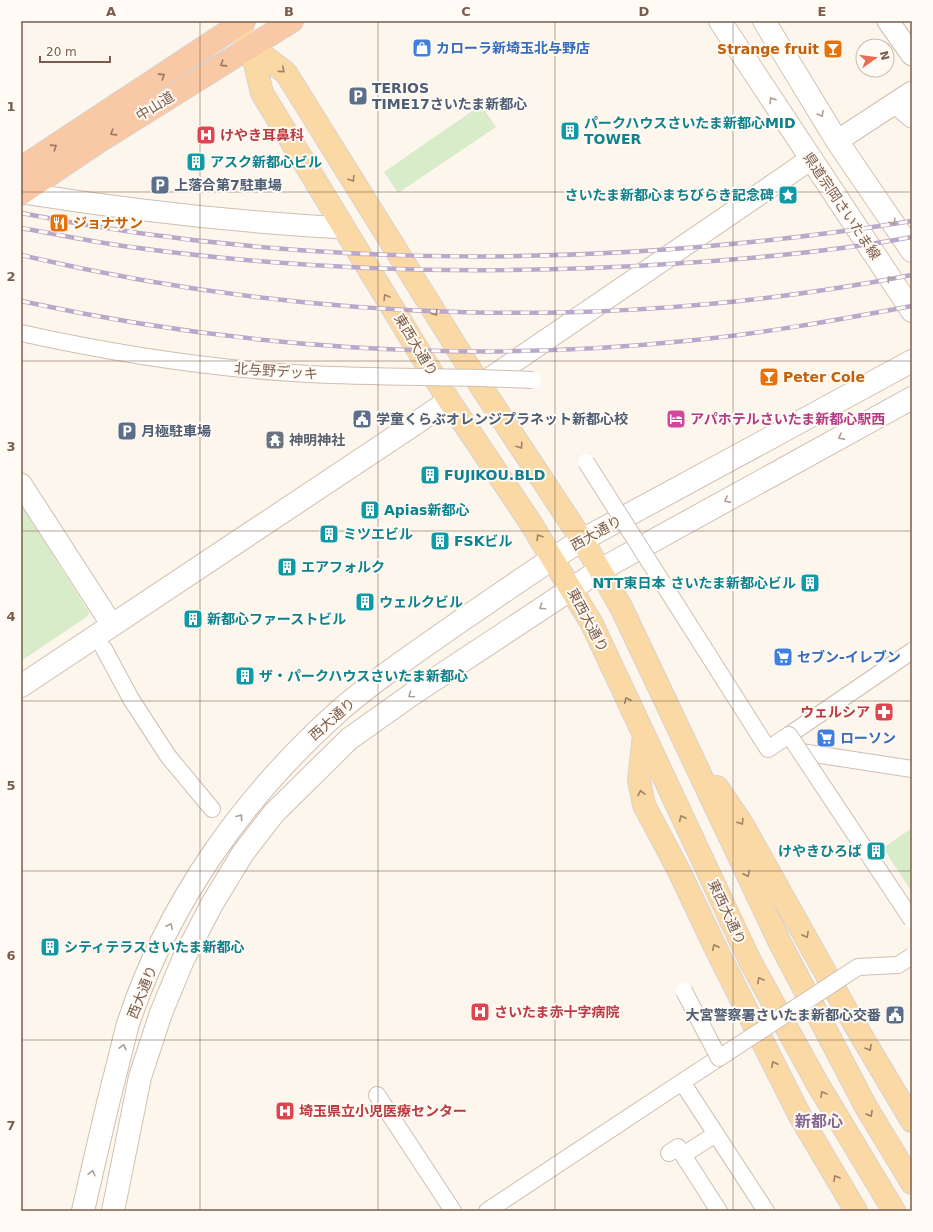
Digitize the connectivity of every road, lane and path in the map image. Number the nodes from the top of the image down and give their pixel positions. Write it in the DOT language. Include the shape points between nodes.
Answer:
graph roads {
  1 [pos="292,21"];
  2 [pos="720,21"];
  3 [pos="764,21"];
  4 [pos="888,21"];
  5 [pos="239,23"];
  6 [pos="251,46"];
  7 [pos="912,55"];
  8 [pos="904,98"];
  9 [pos="912,117"];
  10 [pos="838,141"];
  11 [pos="811,159"];
  12 [pos="21,168"];
  13 [pos="22,193"];
  14 [pos="344,228"];
  15 [pos="912,251"];
  16 [pos="912,311"];
  17 [pos="21,333"];
  18 [pos="912,361"];
  19 [pos="533,380"];
  20 [pos="480,385"];
  21 [pos="912,398"];
  22 [pos="449,401"];
  23 [pos="586,462"];
  24 [pos="21,484"];
  25 [pos="582,540"];
  26 [pos="552,558"];
  27 [pos="600,570"];
  28 [pos="571,588"];
  29 [pos="112,625"];
  30 [pos="104,649"];
  31 [pos="912,652"];
  32 [pos="21,686"];
  33 [pos="644,735"];
  34 [pos="789,735"];
  35 [pos="686,745"];
  36 [pos="801,752"];
  37 [pos="912,769"];
  38 [pos="212,809"];
  39 [pos="912,920"];
  40 [pos="912,956"];
  41 [pos="684,991"];
  42 [pos="719,1058"];
  43 [pos="682,1082"];
  44 [pos="377,1094"];
  45 [pos="912,1121"];
  46 [pos="716,1134"];
  47 [pos="912,1183"];
  48 [pos="83,1211"];
  49 [pos="113,1211"];
  50 [pos="453,1211"];
  51 [pos="487,1211"];
  52 [pos="719,1211"];
  53 [pos="766,1211"];
  54 [pos="856,1211"];
  55 [pos="894,1211"];
  1 -- 6 [label="highway, 中山道"];
  11 -- 2 [label="street, 県道宗岡さいたま線, one-way"];
  3 -- 10 [label="street, one-way"];
  4 -- 7 [label="street"];
  5 -- 6 [label="main road, 東西大通り"];
  12 -- 5 [label="highway, 中山道, one-way"];
  6 -- 13 [label="highway, 中山道, one-way"];
  6 -- 14 [label="main road, 東西大通り" via="262,93"];
  6 -- 20 [label="main road, 東西大通り, one-way" via="286,73"];
  8 -- 9 [label="street"];
  8 -- 10 [label="street"];
  10 -- 15 [label="street, one-way"];
  16 -- 11 [label="street, 県道宗岡さいたま線, one-way"];
  11 -- 20 [label="street"];
  13 -- 14 [label="street" via="242,222"];
  22 -- 14 [label="main road, 東西大通り, one-way"];
  17 -- 19 [label="street, 北与野デッキ, bridge" via="187,364 308,374"];
  18 -- 25 [label="street, 西大通り"];
  20 -- 25 [label="main road, 東西大通り, one-way"];
  21 -- 27 [label="street, 西大通り, one-way"];
  26 -- 22 [label="main road, 東西大通り, one-way"];
  22 -- 29 [label="street"];
  23 -- 34 [label="street, bridge" via="768,749"];
  24 -- 29 [label="street"];
  25 -- 26 [label="street, 西大通り"];
  25 -- 27 [label="main road, 東西大通り"];
  26 -- 28 [label="main road, 東西大通り"];
  48 -- 26 [label="street, 西大通り, one-way" via="128,1024 171,924 198,874 228,831 271,779 341,710 404,661"];
  27 -- 28 [label="street, 西大通り"];
  27 -- 35 [label="main road, 東西大通り" via="622,610"];
  33 -- 28 [label="main road, 東西大通り, one-way" via="592,624"];
  28 -- 49 [label="street, 西大通り, one-way" via="410,695 349,739 274,813 243,853 186,954 161,1013 140,1077"];
  29 -- 32 [label="street"];
  30 -- 38 [label="street" via="131,699 168,756"];
  31 -- 34 [label="street"];
  54 -- 33 [label="main road, one-way" via="801,1118 644,805 639,780"];
  55 -- 33 [label="main road, 東西大通り, one-way" via="817,1083 750,961"];
  34 -- 36 [label="street, bridge"];
  35 -- 45 [label="main road, one-way" via="741,822"];
  35 -- 47 [label="main road, 東西大通り, one-way" via="780,943 866,1107"];
  36 -- 37 [label="street"];
  36 -- 39 [label="street, bridge"];
  40 -- 42 [label="street, bridge" via="898,965 858,967"];
  41 -- 42 [label="street, bridge"];
  42 -- 43 [label="street"];
  43 -- 46 [label="street"];
  43 -- 51 [label="street"];
  44 -- 50 [label="street"];
  46 -- 52 [label="street" via="676,1154"];
  46 -- 53 [label="street"];
}
